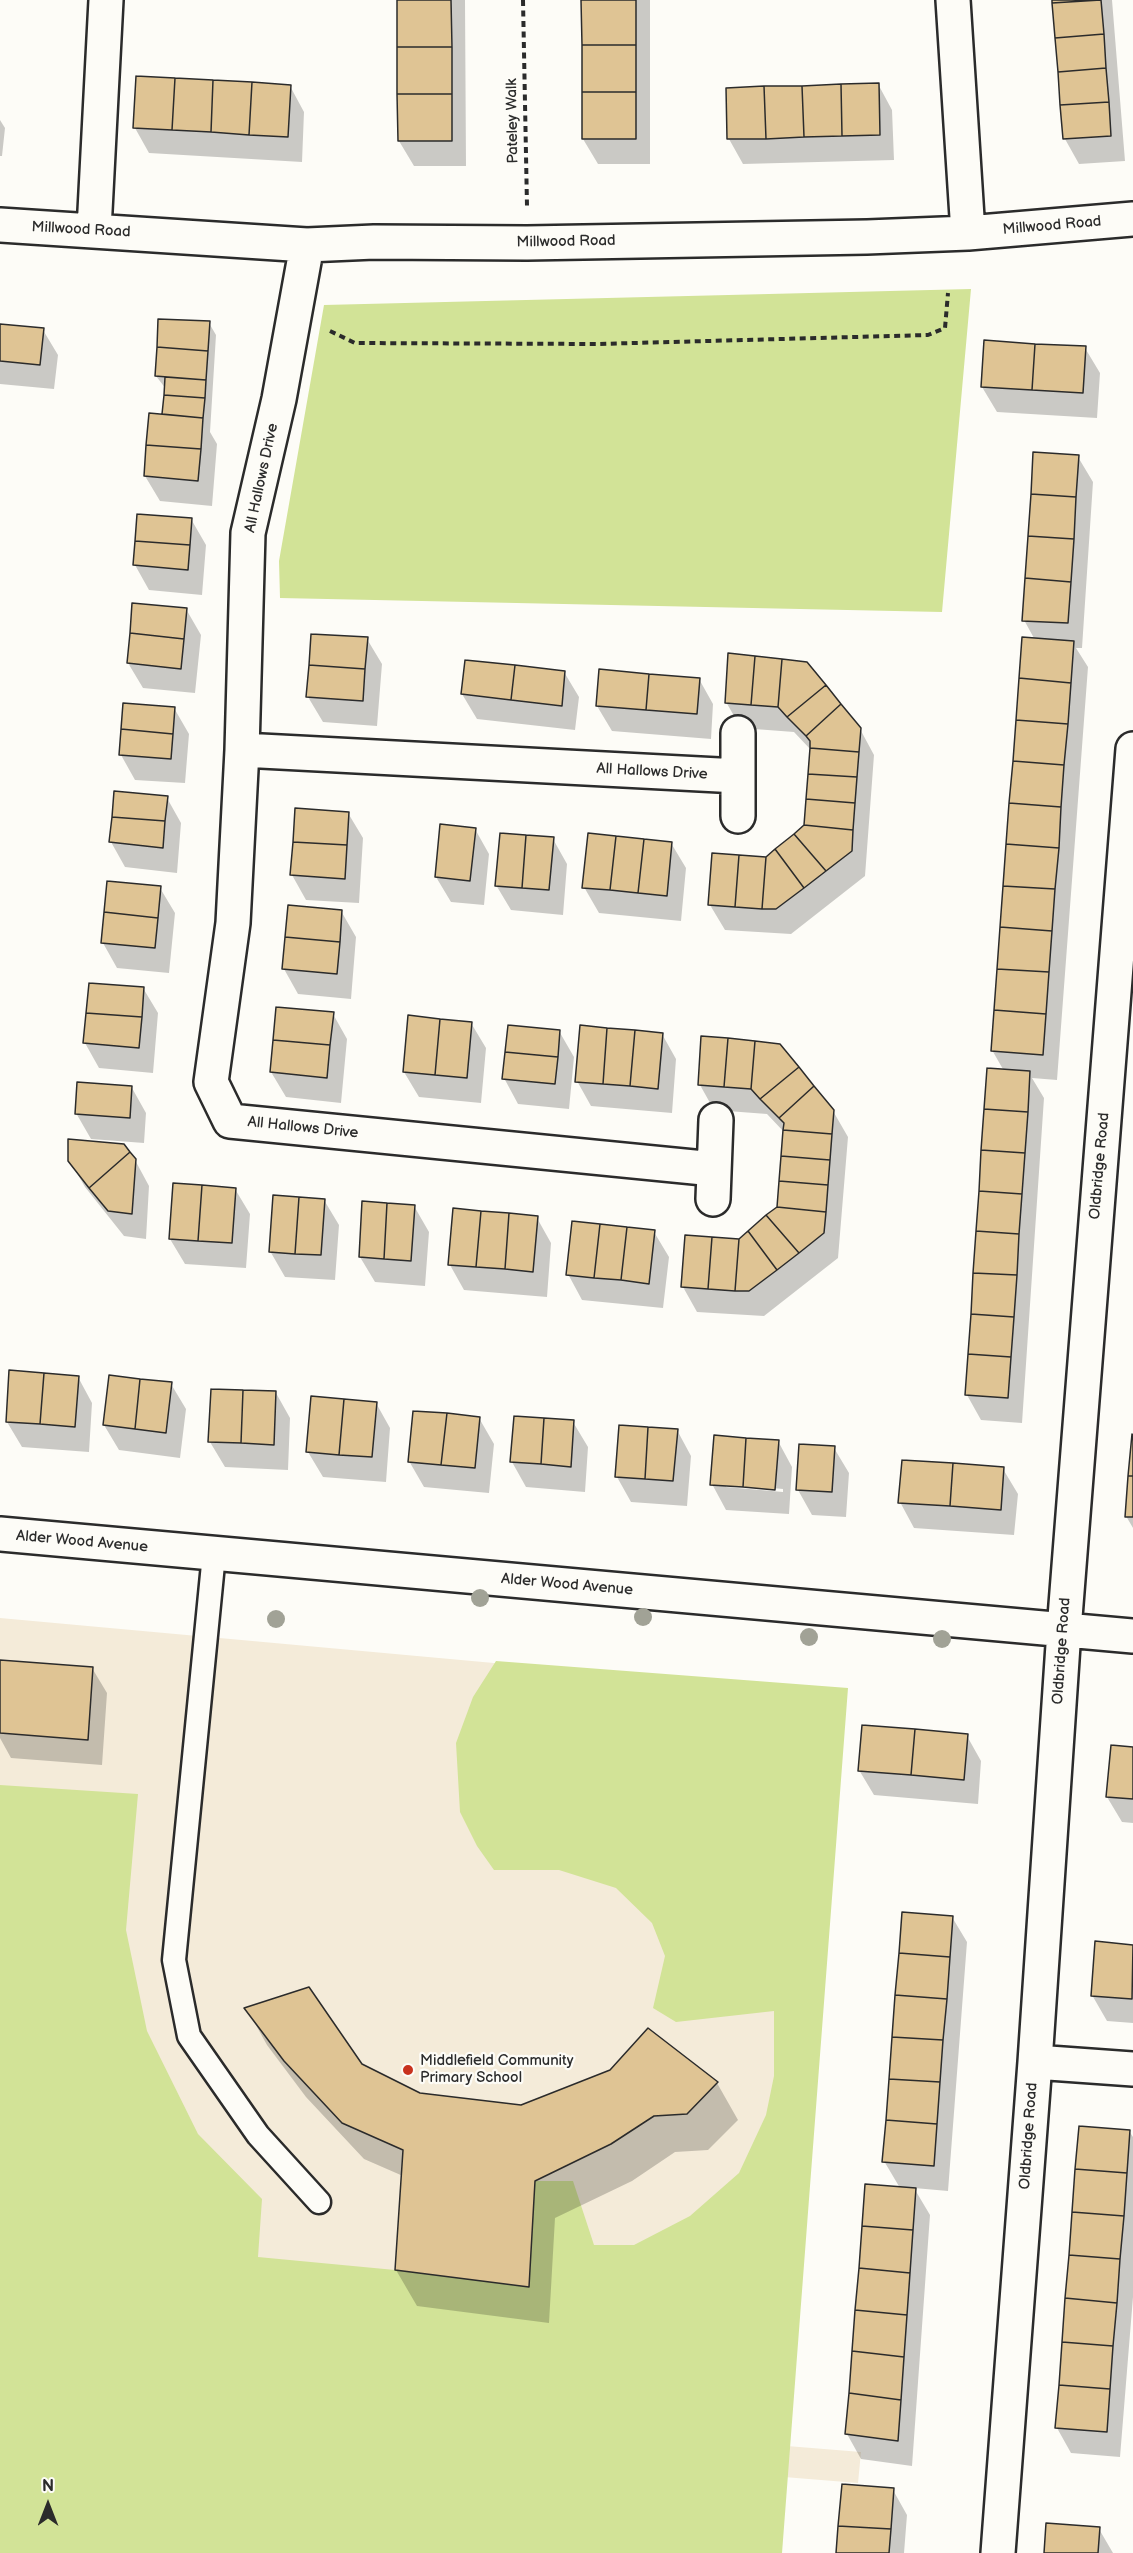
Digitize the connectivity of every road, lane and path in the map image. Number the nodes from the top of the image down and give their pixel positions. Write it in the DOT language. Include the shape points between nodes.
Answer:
graph roads {
  1 [pos="106,0"];
  2 [pos="523,0"];
  3 [pos="953,0"];
  4 [pos="1133,219"];
  5 [pos="0,225"];
  6 [pos="94,230"];
  7 [pos="968,233"];
  8 [pos="527,243"];
  9 [pos="307,245"];
  10 [pos="948,293"];
  11 [pos="295,313"];
  12 [pos="738,733"];
  13 [pos="1133,749"];
  14 [pos="242,750"];
  15 [pos="738,776"];
  16 [pos="738,816"];
  17 [pos="1129,866"];
  18 [pos="716,1120"];
  19 [pos="0,1534"];
  20 [pos="214,1554"];
  21 [pos="1064,1630"];
  22 [pos="1133,1636"];
  23 [pos="1035,2062"];
  24 [pos="1133,2069"];
  25 [pos="319,2202"];
  26 [pos="998,2553"];
  1 -- 6 [label="street"];
  2 -- 8 [label="path, Pateley Walk"];
  3 -- 7 [label="street"];
  4 -- 7 [label="street, Millwood Road"];
  5 -- 6 [label="street, Millwood Road"];
  6 -- 9 [label="street, Millwood Road"];
  7 -- 8 [label="street, Millwood Road"];
  8 -- 9 [label="street, Millwood Road"];
  9 -- 11 [label="street, All Hallows Drive"];
  10 -- 11 [label="path" via="945,328 928,335 597,344 355,343"];
  11 -- 14 [label="street, All Hallows Drive" via="249,533"];
  12 -- 15 [label="street"];
  13 -- 17 [label="street, Oldbridge Road"];
  14 -- 15 [label="street, All Hallows Drive"];
  14 -- 18 [label="street, All Hallows Drive" via="233,923 211,1082 230,1121 713,1184"];
  15 -- 16 [label="street"];
  17 -- 21 [label="street, Oldbridge Road"];
  19 -- 20 [label="street, Alder Wood Avenue"];
  20 -- 21 [label="street, Alder Wood Avenue"];
  20 -- 25 [label="lane" via="174,1960 189,2036 258,2135"];
  21 -- 22 [label="street, Alder Wood Avenue"];
  21 -- 23 [label="street, Oldbridge Road"];
  23 -- 24 [label="street"];
  23 -- 26 [label="street, Oldbridge Road"];
}
